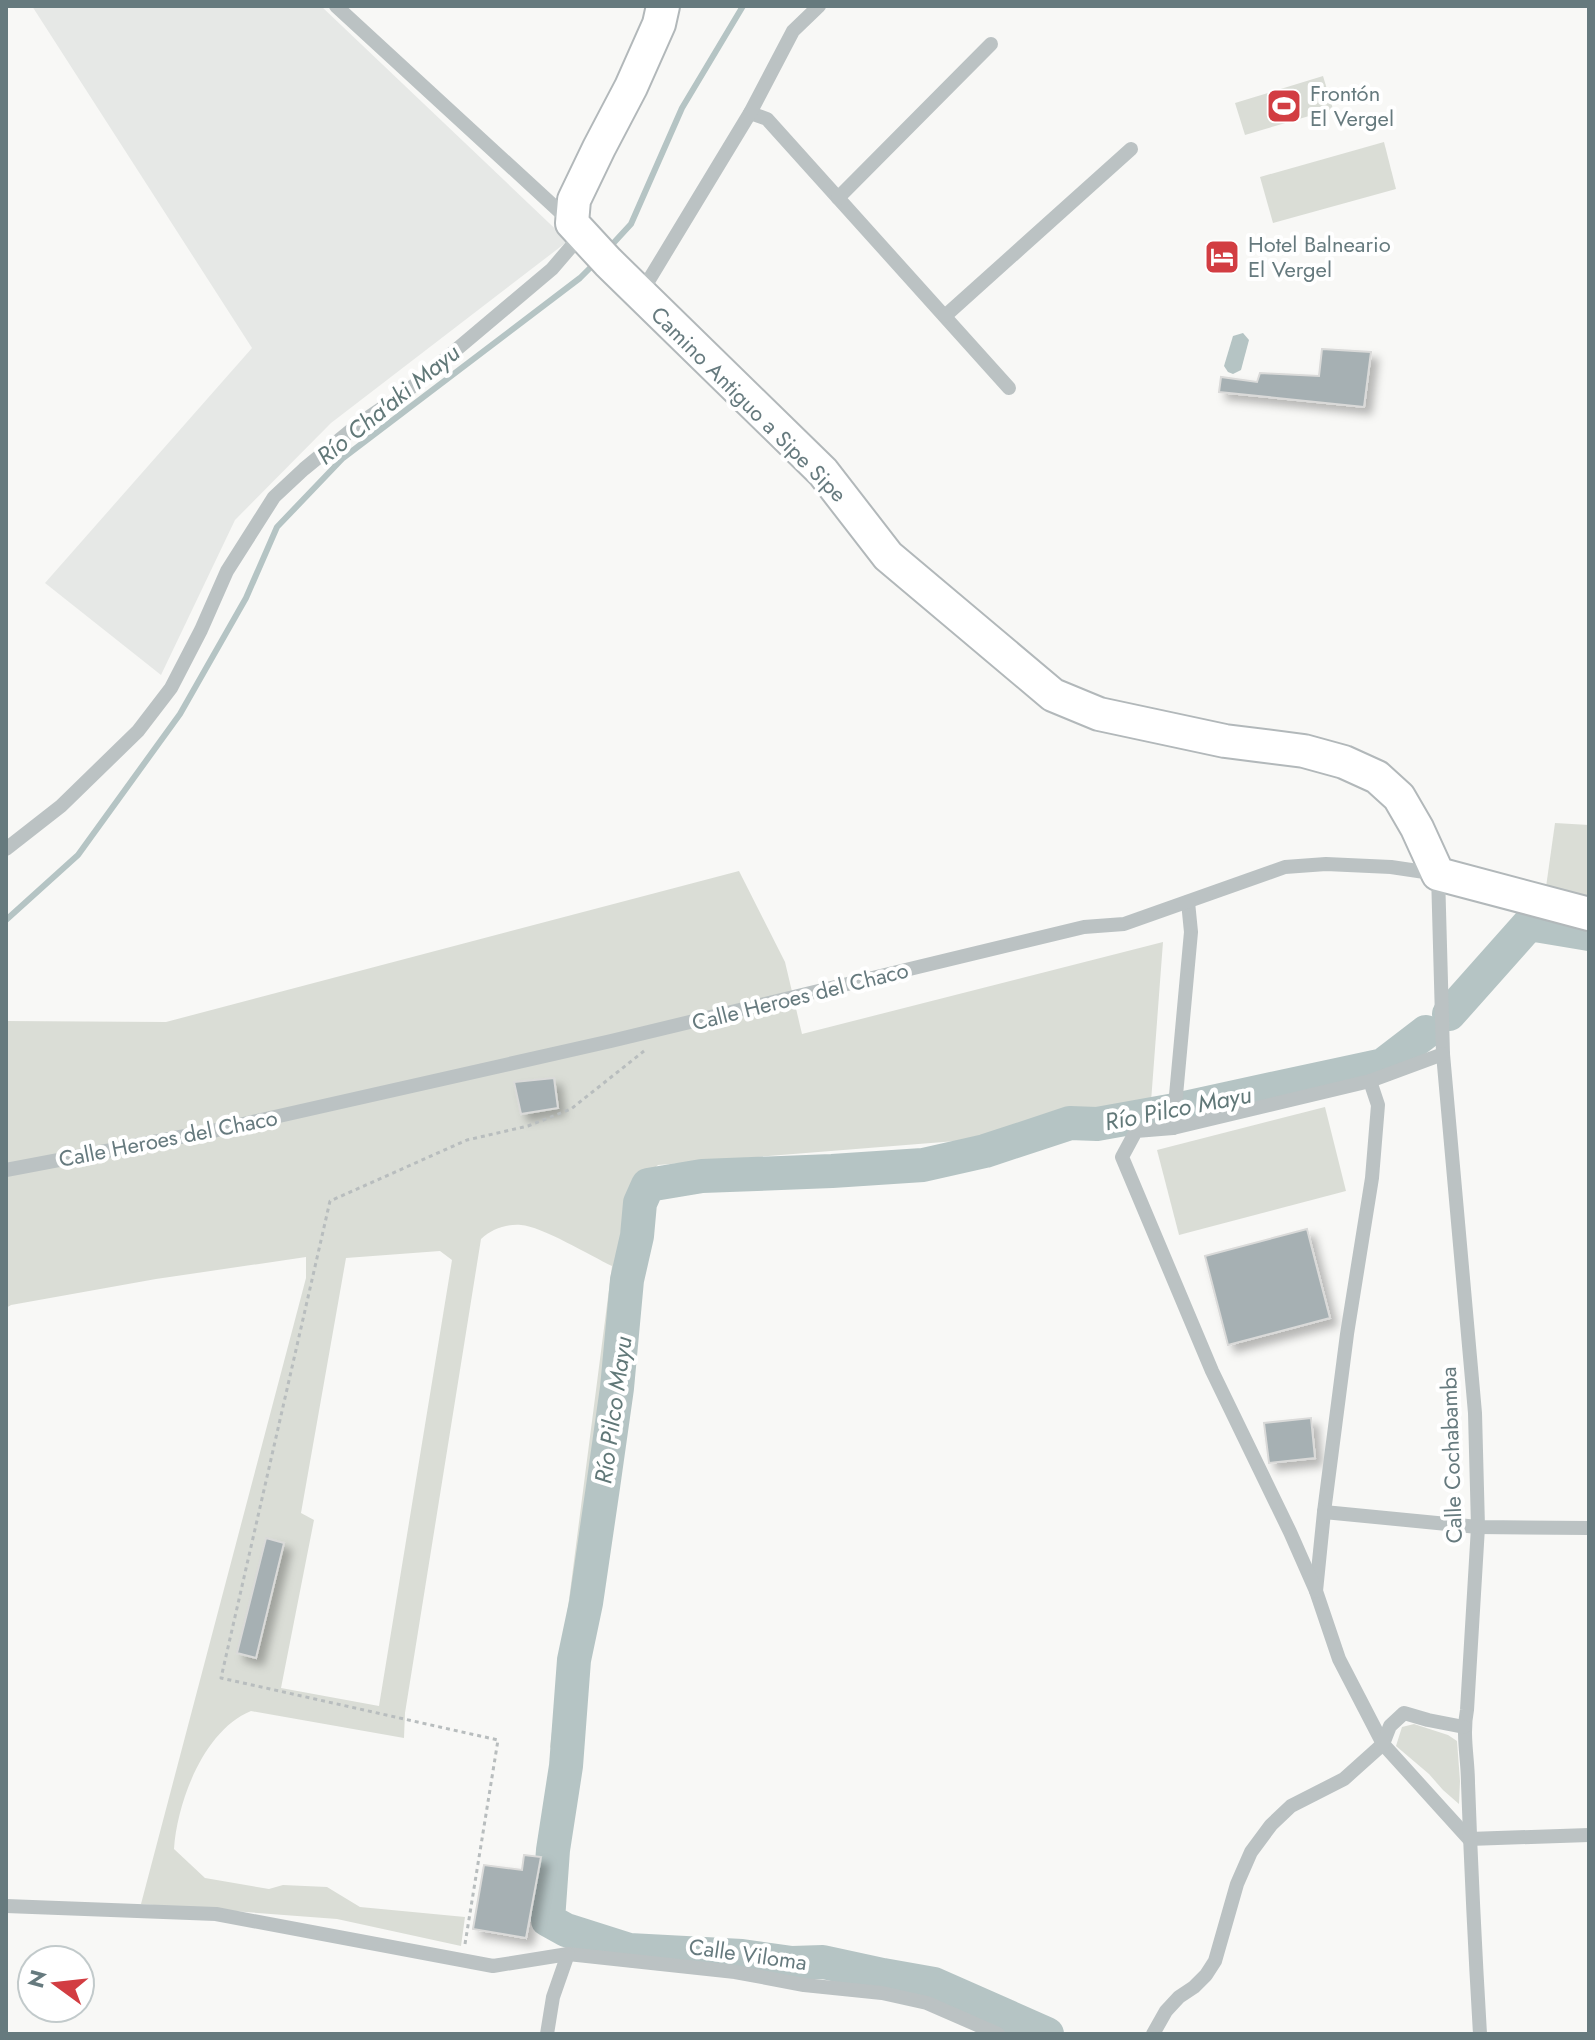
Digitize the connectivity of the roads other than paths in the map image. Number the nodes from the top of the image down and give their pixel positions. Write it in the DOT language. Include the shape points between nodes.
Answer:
graph roads {
  1 [pos="336,6"];
  2 [pos="663,6"];
  3 [pos="819,6"];
  4 [pos="991,44"];
  5 [pos="750,113"];
  6 [pos="1131,149"];
  7 [pos="838,198"];
  8 [pos="588,239"];
  9 [pos="640,294"];
  10 [pos="945,316"];
  11 [pos="1009,388"];
  12 [pos="6,849"];
  13 [pos="1438,874"];
  14 [pos="1188,902"];
  15 [pos="1589,914"];
  16 [pos="1443,1054"];
  17 [pos="1370,1081"];
  18 [pos="1173,1128"];
  19 [pos="6,1170"];
  20 [pos="1324,1512"];
  21 [pos="1478,1527"];
  22 [pos="1589,1528"];
  23 [pos="1316,1591"];
  24 [pos="1464,1727"];
  25 [pos="1383,1744"];
  26 [pos="1589,1835"];
  27 [pos="1469,1839"];
  28 [pos="6,1906"];
  29 [pos="568,1954"];
  30 [pos="547,2034"];
  31 [pos="998,2034"];
  32 [pos="1153,2034"];
  33 [pos="1480,2034"];
  1 -- 8 [label="street"];
  2 -- 8 [label="main road" via="631,87 574,200"];
  3 -- 5 [label="street" via="793,31"];
  4 -- 7 [label="street"];
  5 -- 7 [label="street" via="767,119"];
  5 -- 9 [label="street"];
  6 -- 10 [label="street"];
  7 -- 10 [label="street"];
  8 -- 9 [label="main road, Camino Antiguo a Sipe Sipe"];
  8 -- 12 [label="street" via="274,497 227,571 171,688 138,731 61,806"];
  9 -- 13 [label="main road, Camino Antiguo a Sipe Sipe" via="823,472 888,556 1053,695 1099,714 1225,741 1304,751 1377,777 1399,797"];
  10 -- 11 [label="street"];
  13 -- 14 [label="street, Calle Heroes del Chaco" via="1326,864 1285,867"];
  13 -- 15 [label="main road, Calle Heroes del Chaco"];
  13 -- 16 [label="street, Calle Cochabamba"];
  14 -- 18 [label="street" via="1191,932"];
  14 -- 19 [label="street, Calle Heroes del Chaco" via="1124,924 1084,927 611,1041 217,1130"];
  16 -- 17 [label="street"];
  16 -- 21 [label="street, Calle Cochabamba" via="1475,1413"];
  17 -- 18 [label="street"];
  17 -- 20 [label="street" via="1378,1105 1372,1178"];
  18 -- 23 [label="street" via="1136,1131 1122,1157 1212,1371"];
  20 -- 21 [label="street"];
  20 -- 23 [label="street"];
  21 -- 22 [label="street"];
  21 -- 24 [label="street, Calle Cochabamba"];
  23 -- 25 [label="street" via="1339,1659"];
  24 -- 25 [label="street" via="1404,1713 1390,1726"];
  24 -- 27 [label="street, Calle Cochabamba"];
  25 -- 27 [label="street"];
  25 -- 32 [label="street" via="1344,1779 1291,1806 1271,1825 1237,1884 1215,1961 1166,2011"];
  26 -- 27 [label="street"];
  27 -- 33 [label="street, Calle Cochabamba"];
  28 -- 29 [label="street, Calle Viloma" via="216,1914 493,1966"];
  29 -- 30 [label="street"];
  29 -- 31 [label="street, Calle Viloma" via="882,1993 927,2003"];
}
